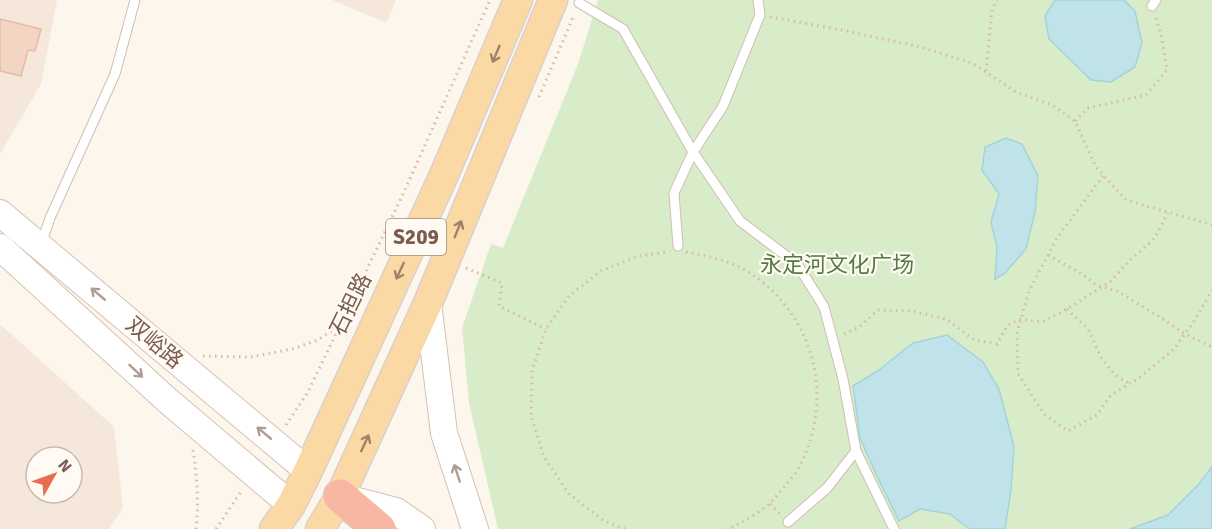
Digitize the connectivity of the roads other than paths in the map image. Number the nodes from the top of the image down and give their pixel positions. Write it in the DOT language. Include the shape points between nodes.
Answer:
graph roads {
  1 [pos="135,0"];
  2 [pos="518,0"];
  3 [pos="758,0"];
  4 [pos="566,2"];
  5 [pos="693,152"];
  6 [pos="0,213"];
  7 [pos="41,246"];
  8 [pos="0,247"];
  9 [pos="678,248"];
  10 [pos="428,303"];
  11 [pos="856,451"];
  12 [pos="308,471"];
  13 [pos="340,496"];
  14 [pos="291,505"];
  15 [pos="788,522"];
  16 [pos="274,529"];
  17 [pos="319,529"];
  18 [pos="379,529"];
  19 [pos="422,529"];
  20 [pos="475,529"];
  21 [pos="894,529"];
  1 -- 7 [label="lane" via="115,75"];
  2 -- 12 [label="main road, 石担路 / S209, one-way" via="444,175"];
  3 -- 5 [label="lane" via="760,15 723,106"];
  4 -- 5 [label="lane" via="623,29"];
  10 -- 4 [label="main road, S209, one-way"];
  5 -- 9 [label="lane" via="674,193"];
  5 -- 11 [label="lane" via="740,221 797,264 824,307"];
  6 -- 7 [label="main road, 双峪路"];
  12 -- 7 [label="main road, 双峪路, one-way"];
  8 -- 14 [label="main road, 双峪路, one-way" via="167,400"];
  13 -- 10 [label="main road, S209, one-way"];
  20 -- 10 [label="main road, one-way" via="444,433"];
  11 -- 15 [label="lane" via="827,488"];
  11 -- 21 [label="lane"];
  12 -- 13 [label="main road"];
  12 -- 14 [label="main road, 石担路 / S209"];
  13 -- 17 [label="main road, S209"];
  13 -- 18 [label="highway"];
  13 -- 19 [label="main road" via="396,511"];
  14 -- 16 [label="main road, 石担路 / S209"];
  14 -- 17 [label="main road"];
}
